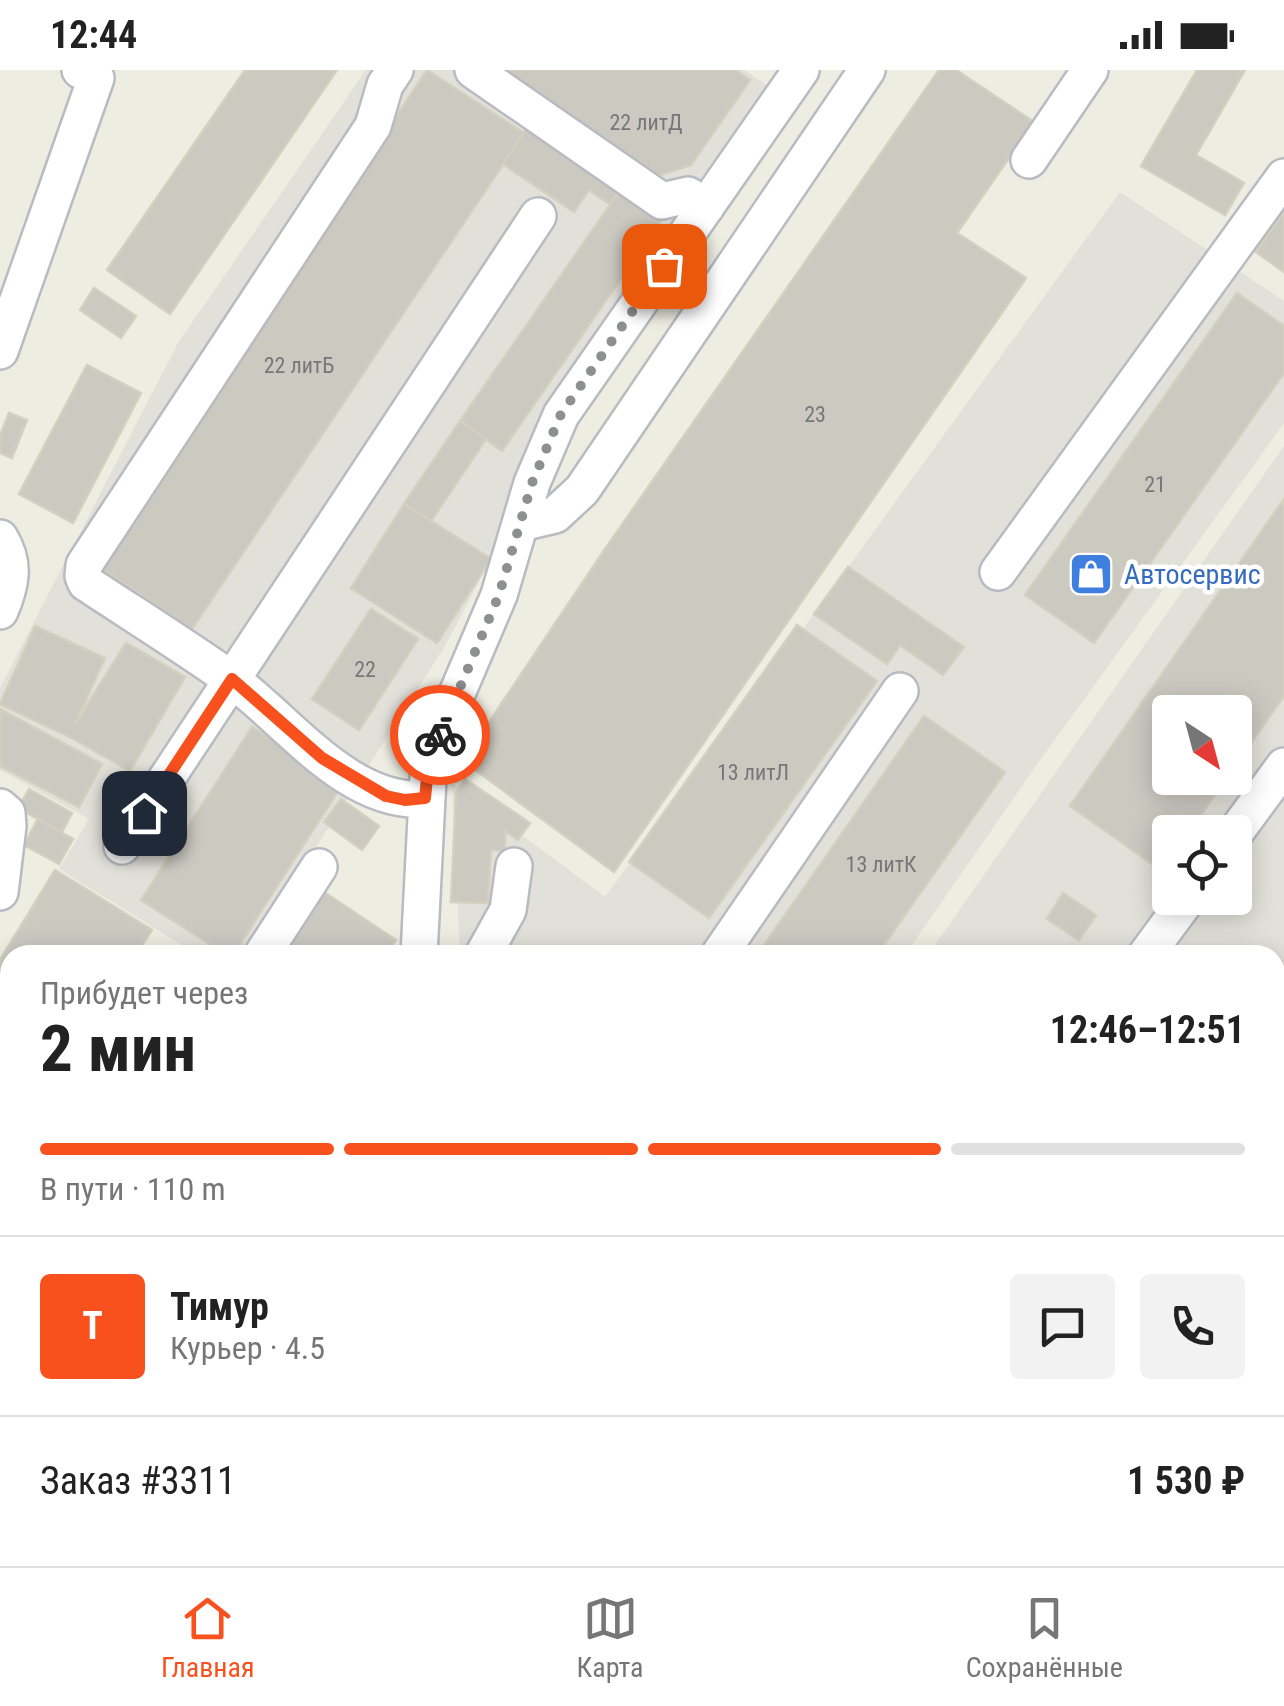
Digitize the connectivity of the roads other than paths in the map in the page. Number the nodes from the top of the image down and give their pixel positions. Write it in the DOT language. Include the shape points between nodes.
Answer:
graph roads {
  1 [pos="80,70"];
  2 [pos="395,70"];
  3 [pos="473,70"];
  4 [pos="800,70"];
  5 [pos="867,70"];
  6 [pos="1090,70"];
  7 [pos="1029,160"];
  8 [pos="1284,177"];
  9 [pos="706,206"];
  10 [pos="538,216"];
  11 [pos="0,351"];
  12 [pos="521,522"];
  13 [pos="0,538"];
  14 [pos="998,572"];
  15 [pos="0,612"];
  16 [pos="232,679"];
  17 [pos="900,691"];
  18 [pos="1284,766"];
  19 [pos="425,798"];
  20 [pos="0,807"];
  21 [pos="1248,815"];
  22 [pos="122,846"];
  23 [pos="514,866"];
  24 [pos="319,868"];
  25 [pos="0,892"];
  26 [pos="1175,915"];
  27 [pos="269,945"];
  28 [pos="420,945"];
  29 [pos="489,945"];
  30 [pos="726,945"];
  31 [pos="1153,945"];
  1 -- 11 [label="street" via="96,78"];
  2 -- 16 [label="street" via="373,126 84,565 86,583"];
  3 -- 9 [label="street" via="662,201 688,195"];
  4 -- 9 [label="street"];
  5 -- 12 [label="street" via="582,490 555,514"];
  6 -- 7 [label="street"];
  8 -- 14 [label="street"];
  9 -- 12 [label="street" via="561,414"];
  10 -- 16 [label="street"];
  12 -- 19 [label="street" via="499,595 429,759"];
  13 -- 15 [label="street" via="12,564"];
  16 -- 19 [label="street" via="322,758 386,796"];
  16 -- 22 [label="street"];
  17 -- 30 [label="street"];
  18 -- 21 [label="street"];
  19 -- 28 [label="street"];
  20 -- 25 [label="street" via="8,826"];
  23 -- 29 [label="street" via="508,910"];
  24 -- 27 [label="street"];
  26 -- 31 [label="street"];
}
